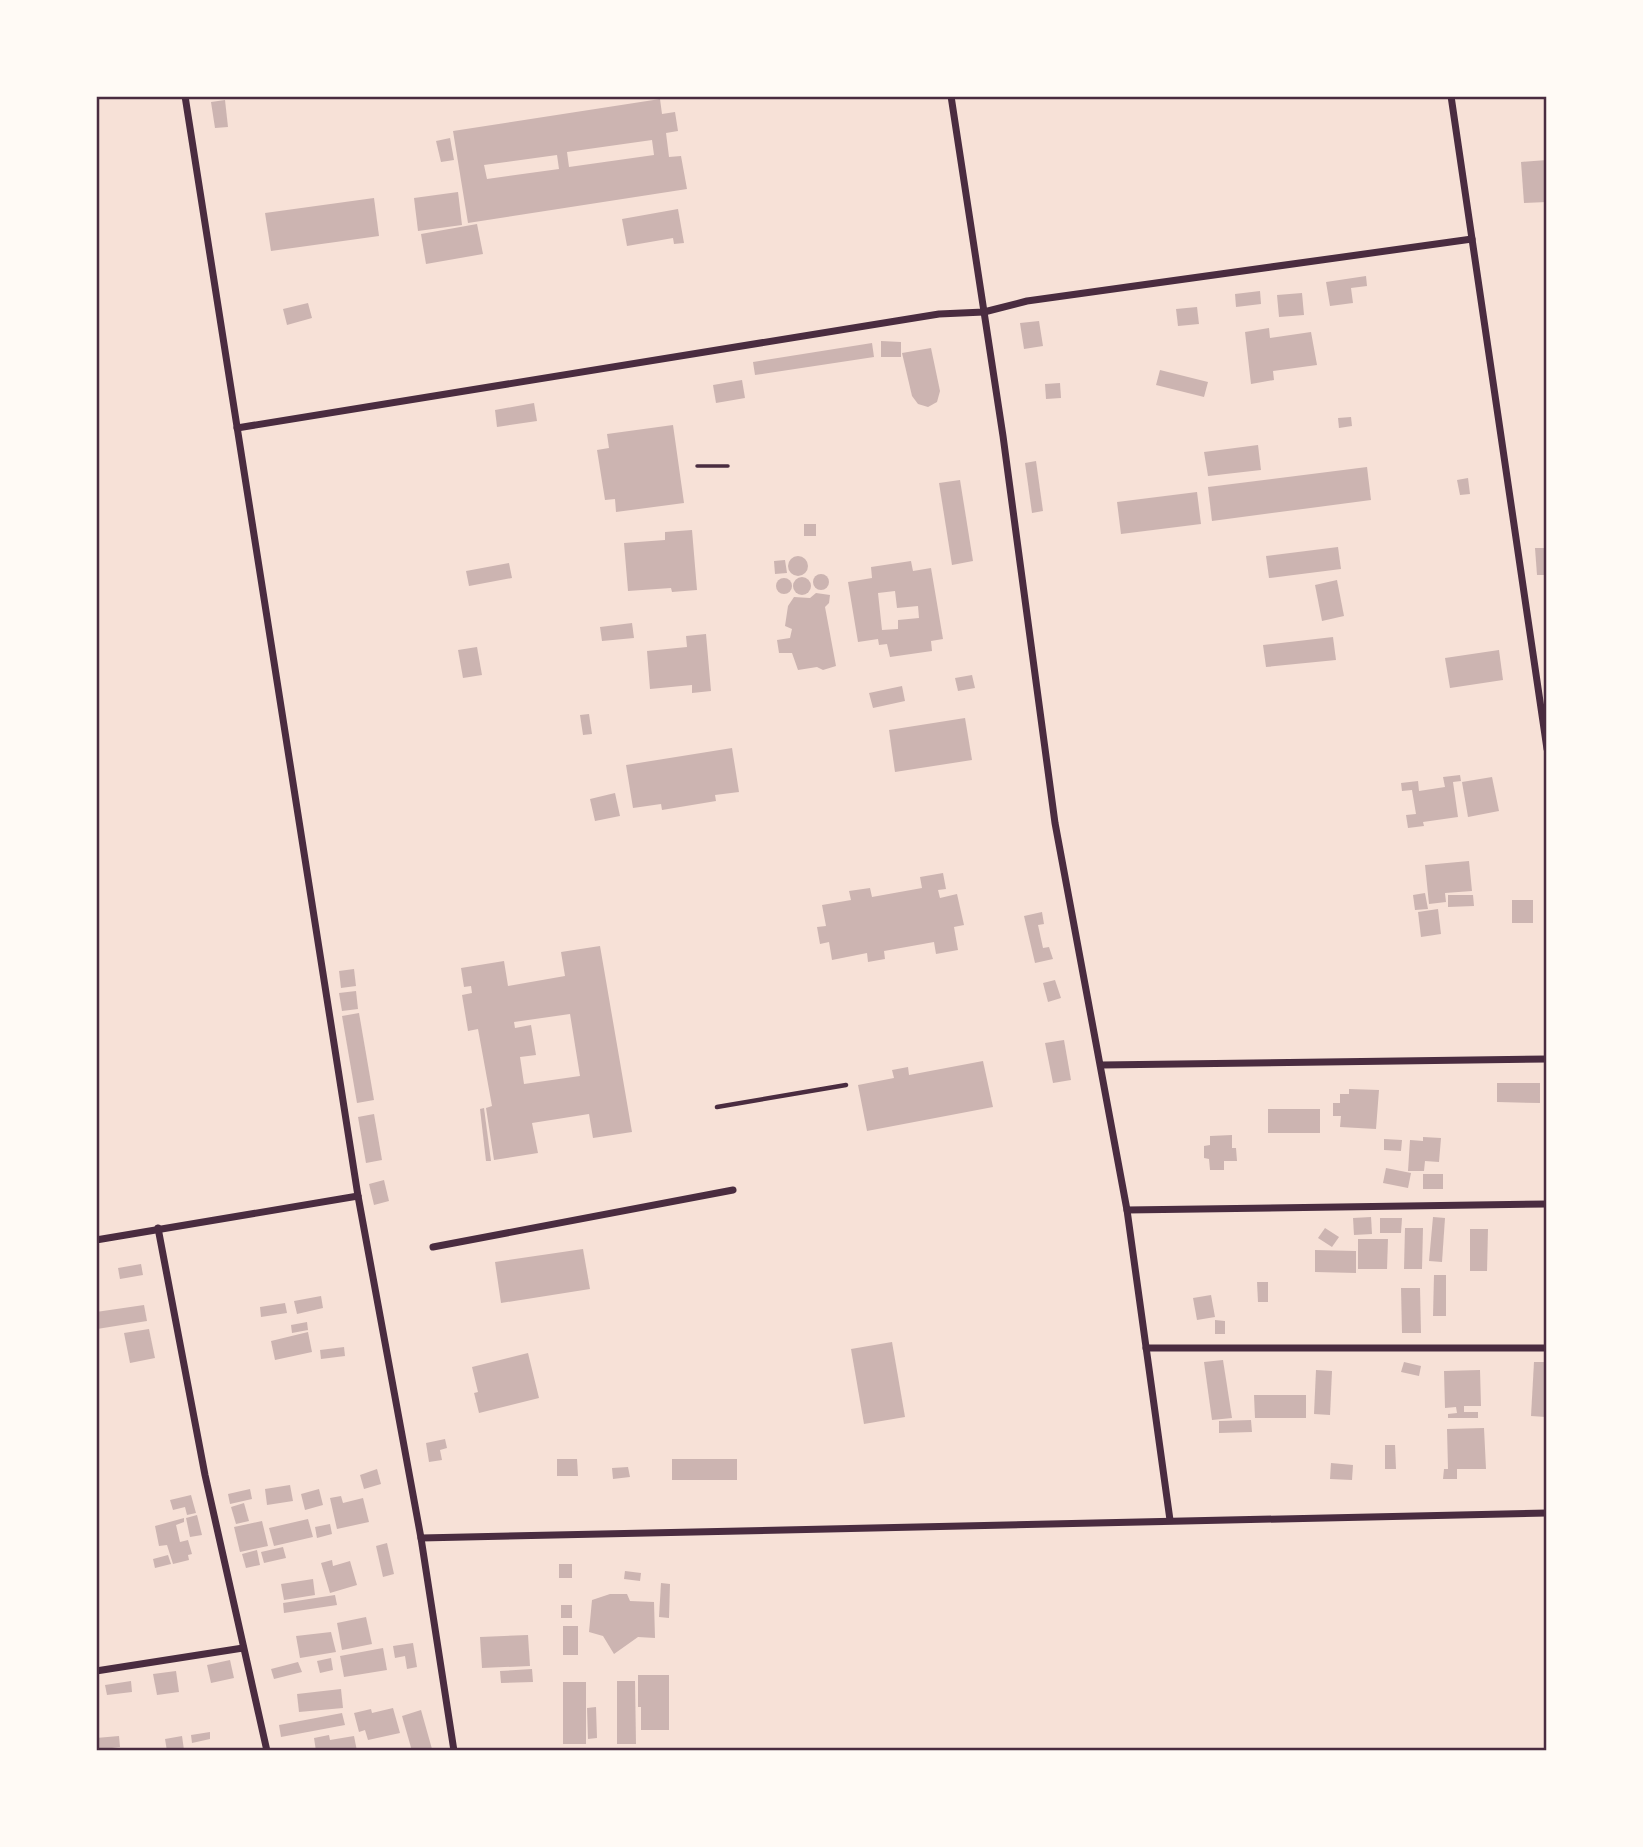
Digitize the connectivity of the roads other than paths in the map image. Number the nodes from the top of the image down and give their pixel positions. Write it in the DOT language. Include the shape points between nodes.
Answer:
graph roads {
  1 [pos="185,96"];
  2 [pos="951,96"];
  3 [pos="1451,96"];
  4 [pos="1472,239"];
  5 [pos="984,312"];
  6 [pos="237,428"];
  7 [pos="1547,749"];
  8 [pos="1547,1059"];
  9 [pos="1102,1065"];
  10 [pos="846,1084"];
  11 [pos="717,1107"];
  12 [pos="733,1190"];
  13 [pos="358,1196"];
  14 [pos="1547,1204"];
  15 [pos="1127,1210"];
  16 [pos="158,1228"];
  17 [pos="96,1240"];
  18 [pos="433,1247"];
  19 [pos="1146,1348"];
  20 [pos="1547,1348"];
  21 [pos="1547,1513"];
  22 [pos="1170,1520"];
  23 [pos="421,1538"];
  24 [pos="243,1648"];
  25 [pos="96,1671"];
  26 [pos="267,1751"];
  27 [pos="454,1751"];
  1 -- 6 [label="street"];
  2 -- 5 [label="street"];
  3 -- 4 [label="street"];
  4 -- 5 [label="street" via="1027,301"];
  4 -- 7 [label="street"];
  5 -- 6 [label="street" via="939,314"];
  5 -- 9 [label="street" via="1055,822"];
  6 -- 13 [label="street"];
  8 -- 9 [label="street"];
  9 -- 15 [label="street"];
  10 -- 11 [label="lane"];
  12 -- 18 [label="street"];
  13 -- 16 [label="street"];
  13 -- 23 [label="street"];
  14 -- 15 [label="street"];
  15 -- 19 [label="street"];
  16 -- 17 [label="street"];
  16 -- 24 [label="street"];
  19 -- 20 [label="street"];
  19 -- 22 [label="street"];
  21 -- 22 [label="street"];
  22 -- 23 [label="street"];
  23 -- 27 [label="street"];
  24 -- 25 [label="street"];
  24 -- 26 [label="street"];
}
